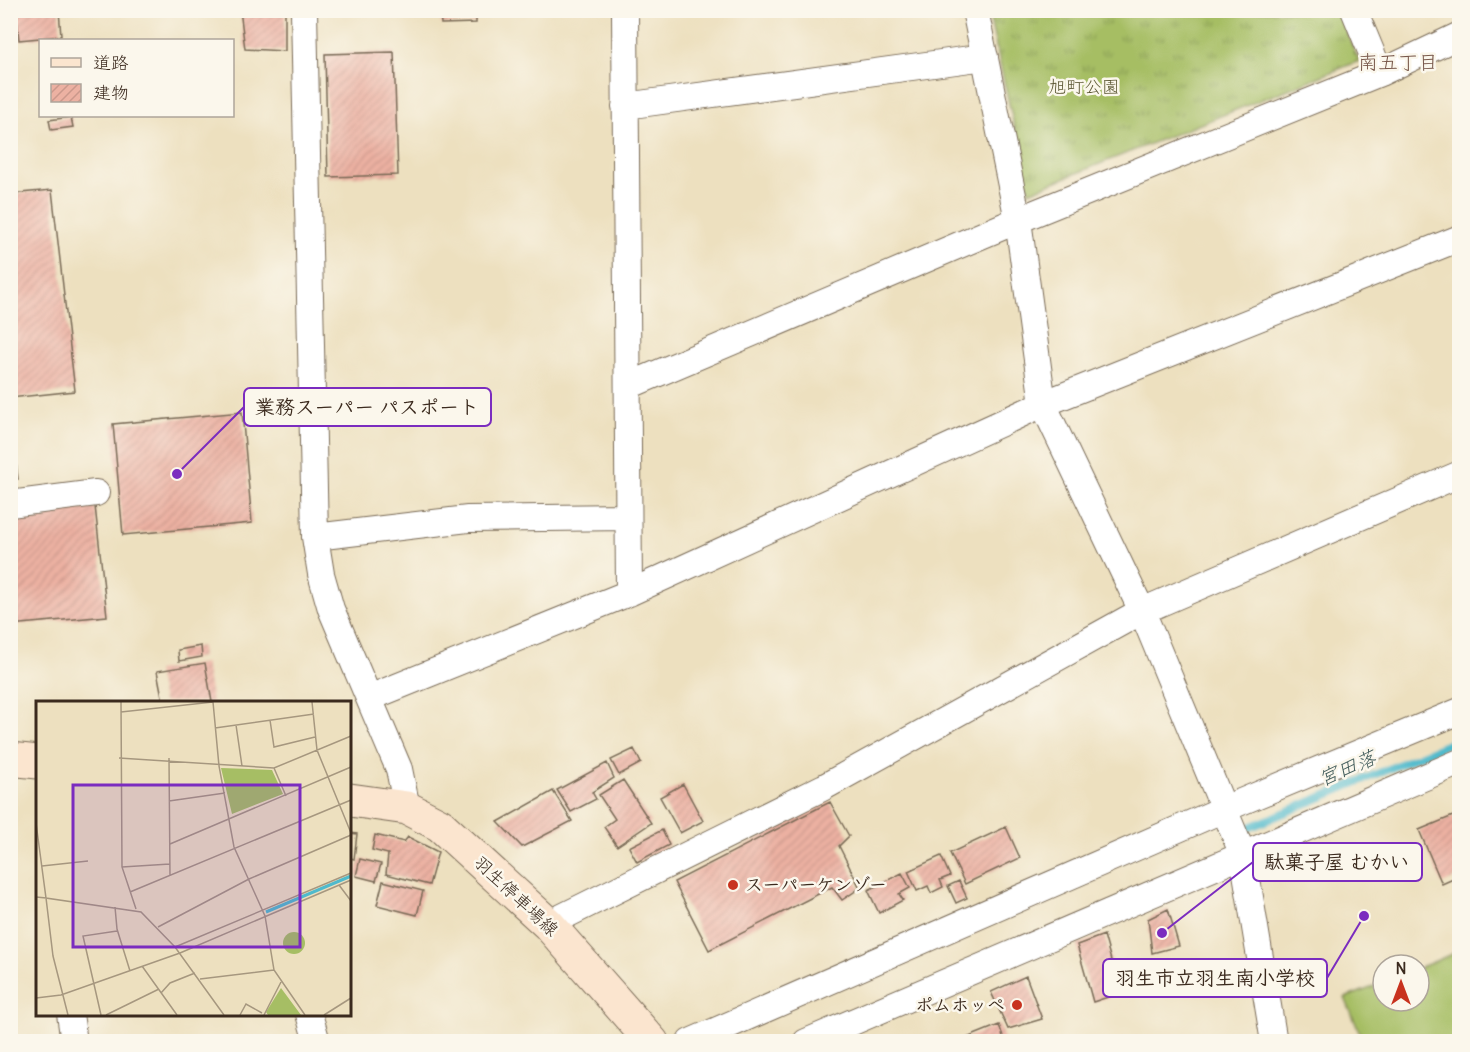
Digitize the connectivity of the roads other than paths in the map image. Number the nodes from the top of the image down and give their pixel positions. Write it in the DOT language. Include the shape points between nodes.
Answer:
graph roads {
  1 [pos="304,10"];
  2 [pos="625,10"];
  3 [pos="975,10"];
  4 [pos="1354,10"];
  5 [pos="1460,35"];
  6 [pos="986,57"];
  7 [pos="1380,73"];
  8 [pos="625,106"];
  9 [pos="1018,220"];
  10 [pos="1460,238"];
  11 [pos="628,386"];
  12 [pos="1044,404"];
  13 [pos="1460,474"];
  14 [pos="96,493"];
  15 [pos="10,504"];
  16 [pos="628,518"];
  17 [pos="315,537"];
  18 [pos="629,593"];
  19 [pos="1142,611"];
  20 [pos="369,698"];
  21 [pos="1460,711"];
  22 [pos="10,759"];
  23 [pos="36,762"];
  24 [pos="1460,762"];
  25 [pos="351,801"];
  26 [pos="407,808"];
  27 [pos="1224,809"];
  28 [pos="1243,855"];
  29 [pos="548,924"];
  30 [pos="70,1016"];
  31 [pos="310,1016"];
  32 [pos="74,1041"];
  33 [pos="317,1041"];
  34 [pos="652,1041"];
  35 [pos="690,1041"];
  36 [pos="806,1041"];
  37 [pos="1274,1041"];
  1 -- 17 [label="street"];
  2 -- 8 [label="street"];
  3 -- 6 [label="street"];
  4 -- 7 [label="street"];
  5 -- 7 [label="street"];
  6 -- 8 [label="street"];
  6 -- 9 [label="street"];
  7 -- 9 [label="street"];
  8 -- 11 [label="street"];
  9 -- 11 [label="street"];
  9 -- 12 [label="street"];
  10 -- 12 [label="street"];
  11 -- 16 [label="street"];
  12 -- 18 [label="street"];
  12 -- 19 [label="street"];
  13 -- 19 [label="street"];
  14 -- 15 [label="street"];
  16 -- 17 [label="street" via="468,519"];
  16 -- 18 [label="street"];
  17 -- 20 [label="street" via="331,609"];
  18 -- 20 [label="street"];
  19 -- 27 [label="street"];
  19 -- 29 [label="street" via="824,787"];
  20 -- 26 [label="street" via="399,769"];
  21 -- 27 [label="street"];
  22 -- 23 [label="main road"];
  24 -- 28 [label="street"];
  25 -- 26 [label="main road, 羽生停車場線"];
  26 -- 29 [label="main road, 羽生停車場線" via="440,825"];
  27 -- 28 [label="street"];
  27 -- 35 [label="street"];
  28 -- 36 [label="street"];
  28 -- 37 [label="street"];
  29 -- 34 [label="main road, 羽生停車場線"];
  30 -- 32 [label="street"];
  31 -- 33 [label="street"];
}
